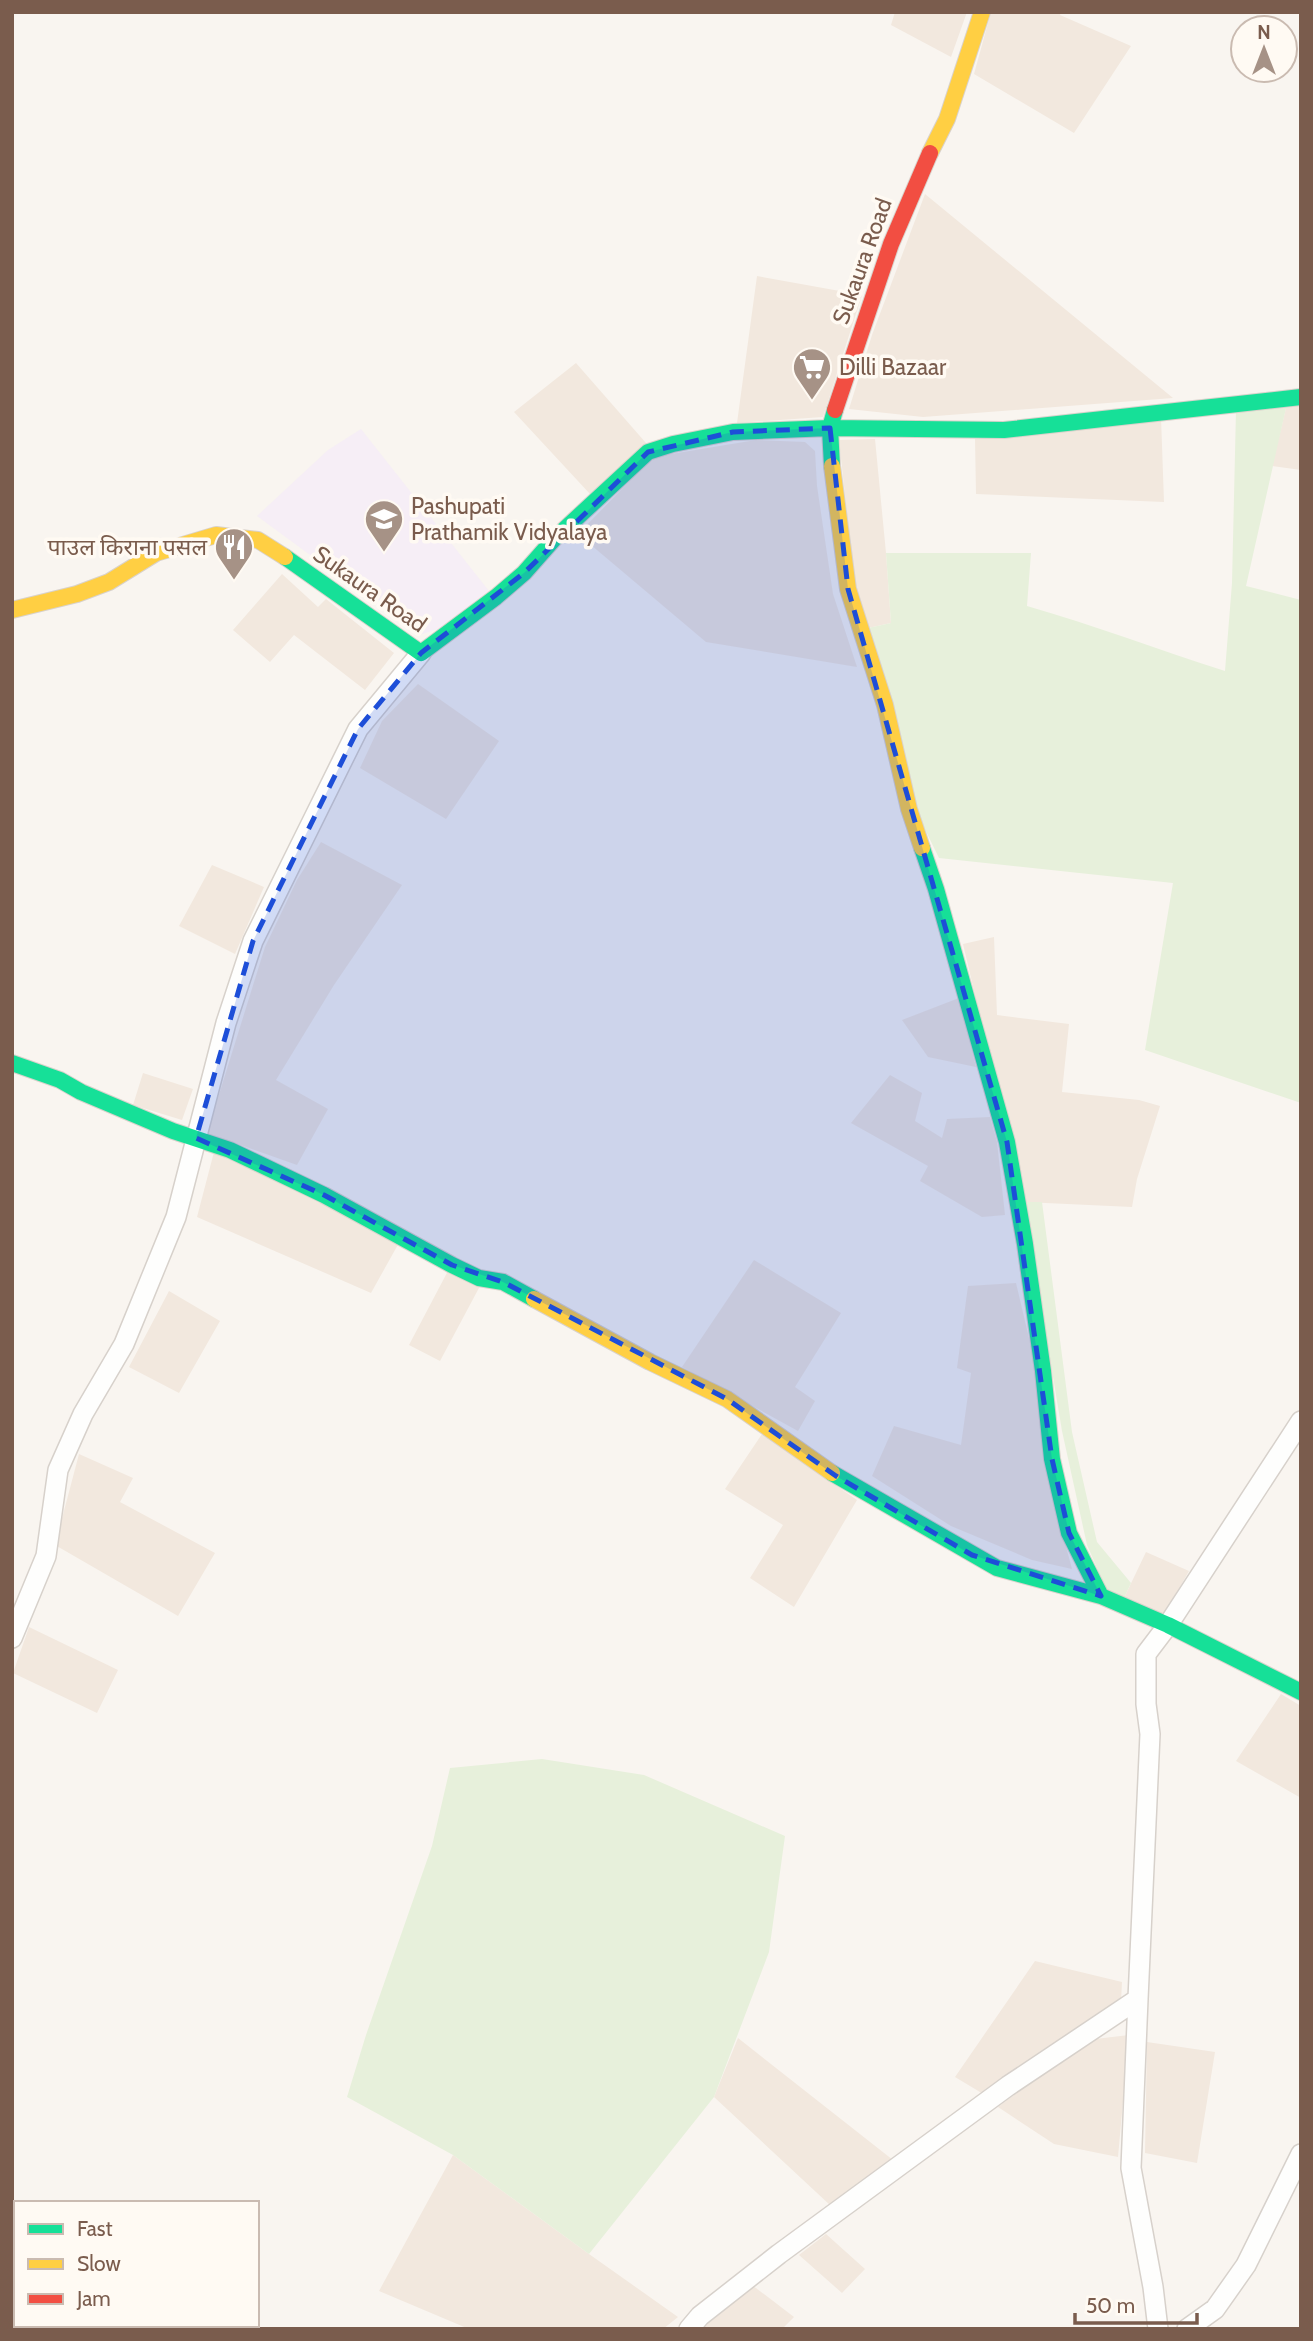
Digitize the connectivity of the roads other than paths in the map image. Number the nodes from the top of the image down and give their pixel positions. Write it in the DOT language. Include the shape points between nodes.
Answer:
graph roads {
  1 [pos="982,12"];
  2 [pos="1301,397"];
  3 [pos="830,428"];
  4 [pos="12,610"];
  5 [pos="421,653"];
  6 [pos="12,1063"];
  7 [pos="196,1138"];
  8 [pos="1301,1420"];
  9 [pos="1101,1596"];
  10 [pos="1168,1625"];
  11 [pos="12,1638"];
  12 [pos="1301,1692"];
  13 [pos="1138,1999"];
  14 [pos="1301,2154"];
  15 [pos="1195,2327"];
  16 [pos="688,2329"];
  17 [pos="1158,2329"];
  1 -- 3 [label="street, Sukaura Road" via="947,119 891,244"];
  2 -- 3 [label="street" via="1004,430"];
  3 -- 5 [label="street, Sukaura Road" via="733,432 648,452 496,597"];
  3 -- 9 [label="street" via="848,589 885,705 909,809 936,888 1007,1142 1029,1269 1052,1459 1069,1532"];
  4 -- 5 [label="street, Sukaura Road" via="109,582 180,544 216,536 258,540"];
  5 -- 7 [label="street" via="358,729 253,941"];
  6 -- 7 [label="street"];
  7 -- 9 [label="street" via="324,1195 479,1278 503,1282 727,1399 836,1476 997,1568"];
  7 -- 11 [label="street" via="176,1217 124,1344 83,1414 58,1470 46,1556"];
  8 -- 10 [label="street"];
  9 -- 10 [label="street"];
  10 -- 12 [label="street"];
  10 -- 13 [label="street" via="1146,1654 1150,1734"];
  13 -- 16 [label="street" via="986,2102 779,2254"];
  13 -- 17 [label="street" via="1131,2168"];
  14 -- 15 [label="street" via="1246,2265 1215,2309"];
}
